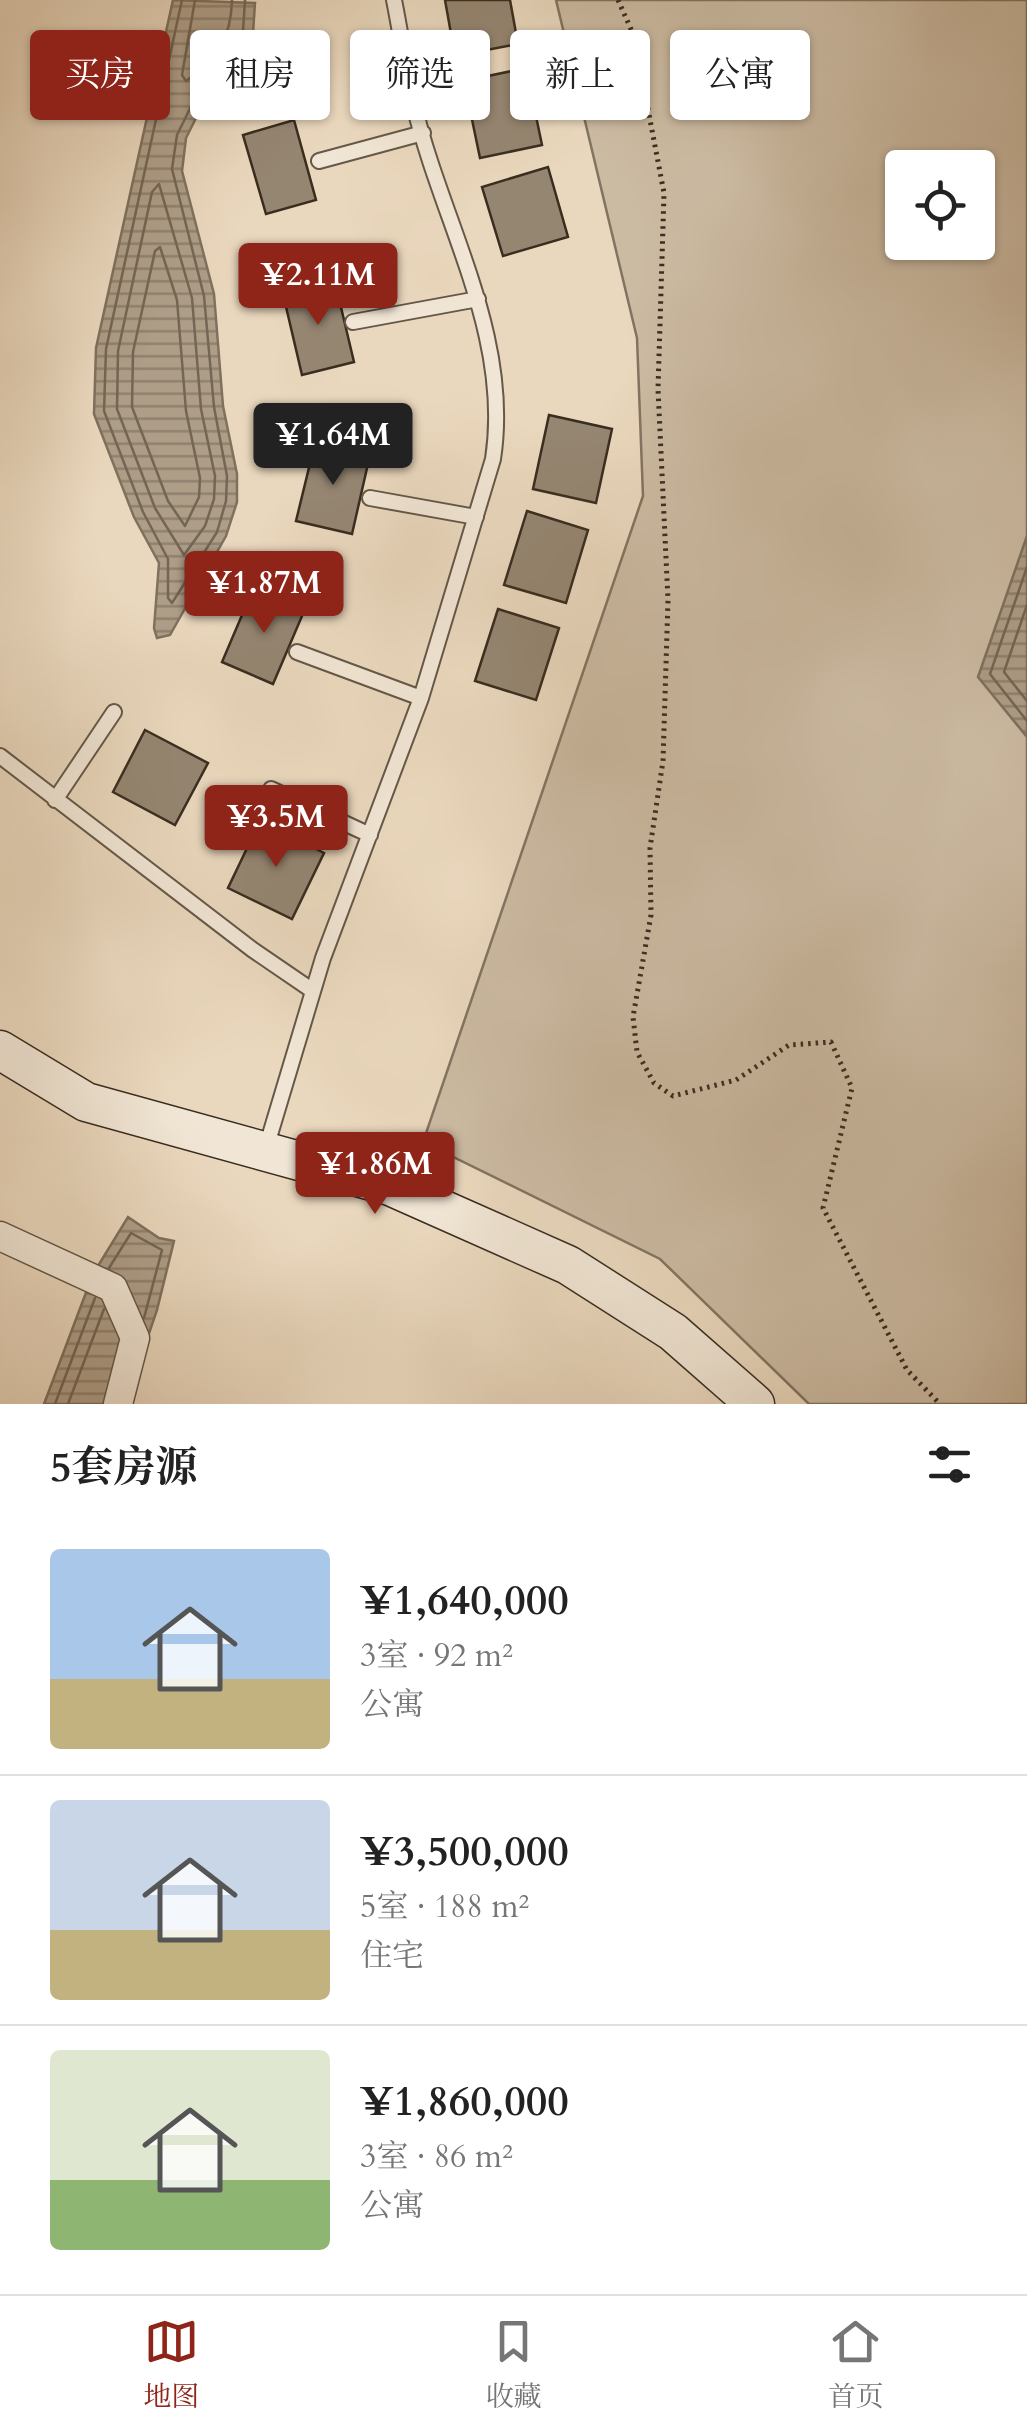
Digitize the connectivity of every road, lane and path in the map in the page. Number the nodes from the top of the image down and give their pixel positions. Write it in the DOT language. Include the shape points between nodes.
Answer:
graph roads {
  1 [pos="394,0"];
  2 [pos="618,0"];
  3 [pos="422,133"];
  4 [pos="318,160"];
  5 [pos="478,300"];
  6 [pos="353,322"];
  7 [pos="370,498"];
  8 [pos="476,517"];
  9 [pos="297,652"];
  10 [pos="422,698"];
  11 [pos="114,712"];
  12 [pos="0,756"];
  13 [pos="271,789"];
  14 [pos="55,800"];
  15 [pos="370,835"];
  16 [pos="313,991"];
  17 [pos="0,1050"];
  18 [pos="265,1151"];
  19 [pos="0,1236"];
  20 [pos="118,1404"];
  21 [pos="755,1404"];
  22 [pos="940,1404"];
  1 -- 3 [label="lane"];
  2 -- 22 [label="path" via="634,36 664,193 658,389 668,600 663,761 650,848 651,914 632,1017 637,1052 654,1083 673,1096 736,1080 789,1045 831,1042 852,1088 823,1208 907,1370"];
  3 -- 4 [label="lane"];
  3 -- 5 [label="lane"];
  5 -- 6 [label="lane"];
  5 -- 8 [label="lane" via="498,421"];
  7 -- 8 [label="lane"];
  8 -- 10 [label="lane"];
  9 -- 10 [label="lane"];
  10 -- 15 [label="lane"];
  11 -- 14 [label="lane"];
  12 -- 14 [label="lane"];
  13 -- 15 [label="lane"];
  14 -- 16 [label="lane"];
  15 -- 16 [label="lane"];
  16 -- 18 [label="lane"];
  17 -- 18 [label="street" via="86,1102"];
  18 -- 21 [label="street" via="390,1186 568,1265 673,1332"];
  19 -- 20 [label="street" via="113,1288 135,1338"];
}
